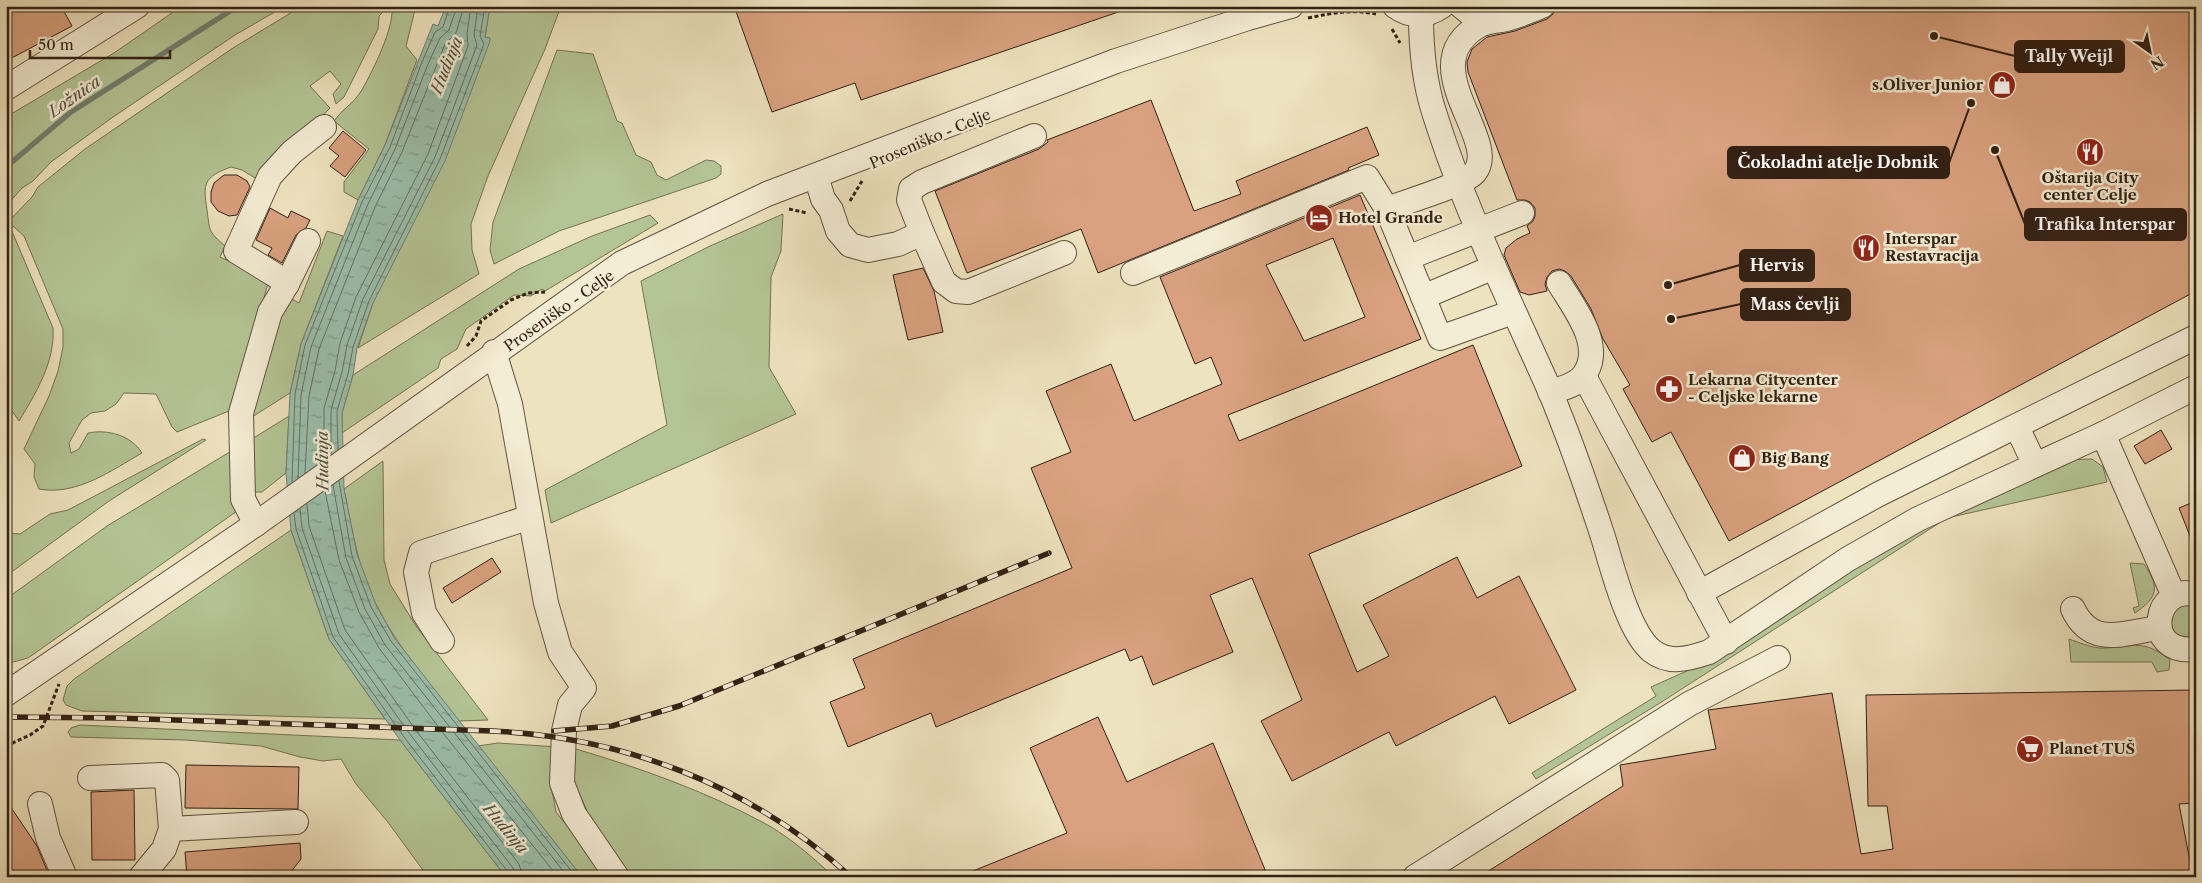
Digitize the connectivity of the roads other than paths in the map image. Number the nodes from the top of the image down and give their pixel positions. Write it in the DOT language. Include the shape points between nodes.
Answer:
graph roads {
  1 [pos="137,6"];
  2 [pos="1461,6"];
  3 [pos="1542,6"];
  4 [pos="1431,10"];
  5 [pos="1299,12"];
  6 [pos="1389,16"];
  7 [pos="1482,23"];
  8 [pos="6,88"];
  9 [pos="324,127"];
  10 [pos="1034,136"];
  11 [pos="816,176"];
  12 [pos="1458,183"];
  13 [pos="1387,209"];
  14 [pos="1522,213"];
  15 [pos="1478,229"];
  16 [pos="922,233"];
  17 [pos="308,241"];
  18 [pos="1064,253"];
  19 [pos="1407,258"];
  20 [pos="1494,267"];
  21 [pos="1133,273"];
  22 [pos="1559,283"];
  23 [pos="287,284"];
  24 [pos="1423,297"];
  25 [pos="1513,312"];
  26 [pos="2196,337"];
  27 [pos="494,352"];
  28 [pos="1584,376"];
  29 [pos="2196,387"];
  30 [pos="1550,392"];
  31 [pos="2017,427"];
  32 [pos="2103,434"];
  33 [pos="2035,465"];
  34 [pos="530,517"];
  35 [pos="260,521"];
  36 [pos="1699,593"];
  37 [pos="2185,595"];
  38 [pos="2073,609"];
  39 [pos="2158,628"];
  40 [pos="442,641"];
  41 [pos="1726,642"];
  42 [pos="2196,649"];
  43 [pos="1778,658"];
  44 [pos="6,694"];
  45 [pos="90,778"];
  46 [pos="40,804"];
  47 [pos="296,822"];
  48 [pos="171,829"];
  49 [pos="65,877"];
  50 [pos="141,877"];
  51 [pos="617,877"];
  52 [pos="1415,877"];
  1 -- 8 [label="street"];
  2 -- 7 [label="street"];
  3 -- 7 [label="street" via="1508,19"];
  4 -- 6 [label="street" via="1402,11"];
  4 -- 12 [label="street" via="1421,44 1433,110"];
  5 -- 11 [label="street" via="1248,18 1116,61"];
  7 -- 12 [label="street" via="1462,37 1454,52 1453,75 1479,159 1475,172"];
  9 -- 23 [label="street" via="292,152 270,176 236,251"];
  10 -- 16 [label="street" via="911,189 909,200"];
  11 -- 16 [label="street" via="838,231 850,246 868,250 898,244"];
  11 -- 27 [label="street" via="767,194 622,263"];
  12 -- 13 [label="street"];
  12 -- 15 [label="street"];
  13 -- 19 [label="street"];
  13 -- 21 [label="street" via="1367,177"];
  14 -- 15 [label="street"];
  15 -- 19 [label="street"];
  15 -- 20 [label="street"];
  16 -- 18 [label="street" via="944,282 956,291 968,292"];
  17 -- 23 [label="street"];
  19 -- 24 [label="street"];
  20 -- 24 [label="street"];
  20 -- 25 [label="street"];
  22 -- 28 [label="street" via="1586,328 1591,349"];
  23 -- 35 [label="street" via="270,312 241,413 243,499"];
  24 -- 25 [label="street" via="1440,338"];
  25 -- 30 [label="street"];
  26 -- 31 [label="street"];
  27 -- 34 [label="street" via="510,404"];
  27 -- 35 [label="street"];
  28 -- 30 [label="street" via="1569,386"];
  28 -- 36 [label="street"];
  29 -- 32 [label="street"];
  30 -- 41 [label="street" via="1583,476 1624,602 1638,633 1652,651 1669,659 1686,659 1709,652"];
  31 -- 33 [label="street"];
  31 -- 36 [label="street" via="1879,494"];
  32 -- 33 [label="street"];
  32 -- 37 [label="street"];
  33 -- 41 [label="street" via="1918,518 1848,559"];
  34 -- 40 [label="street" via="421,553 416,572 424,613"];
  34 -- 51 [label="street" via="546,603 560,652 584,688 570,705 564,731 562,784 574,814"];
  35 -- 44 [label="street"];
  36 -- 41 [label="street"];
  37 -- 39 [label="street" via="2160,611"];
  38 -- 39 [label="street" via="2078,621 2089,631 2105,636"];
  39 -- 42 [label="street" via="2166,642 2182,650"];
  43 -- 52 [label="street" via="1689,704"];
  45 -- 48 [label="street" via="162,776 167,780"];
  46 -- 49 [label="street" via="48,838"];
  47 -- 48 [label="street"];
  48 -- 50 [label="street" via="164,850"];
}
